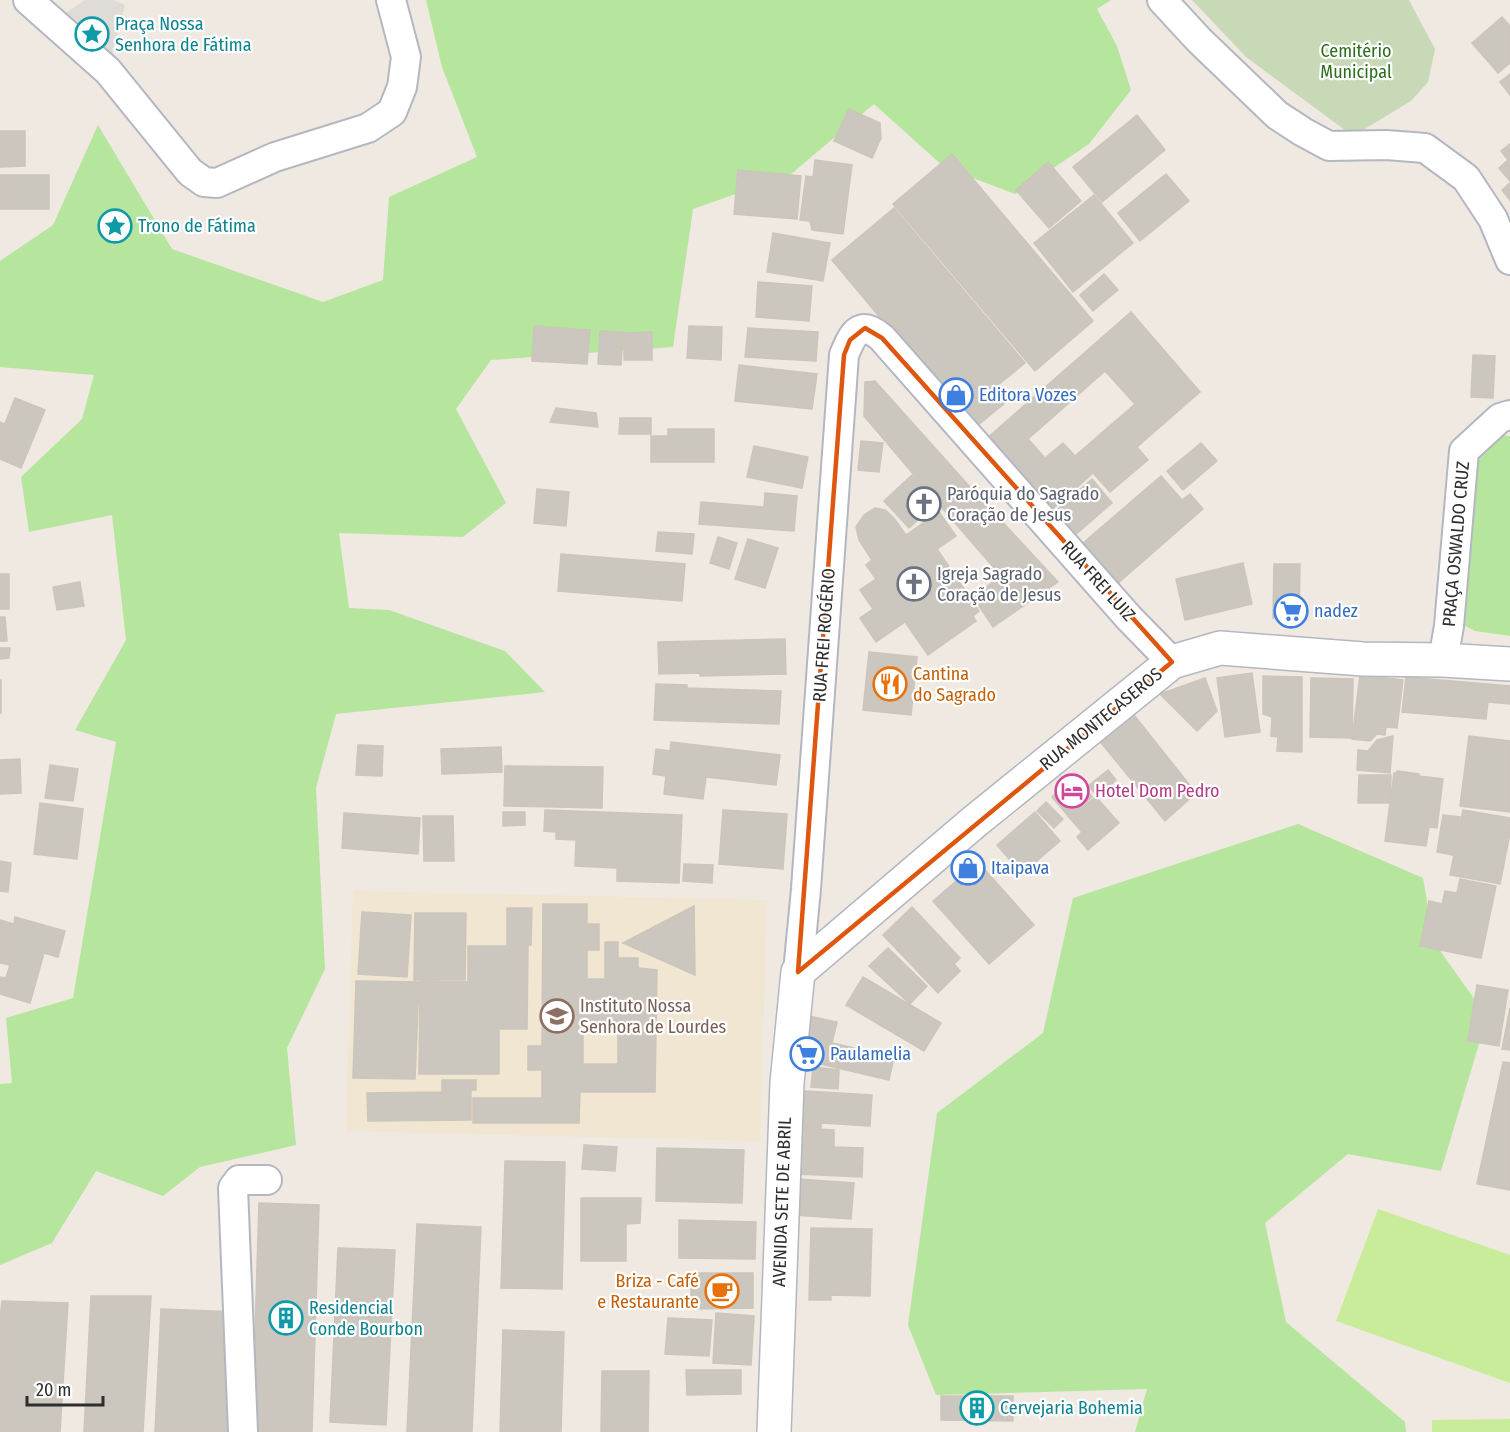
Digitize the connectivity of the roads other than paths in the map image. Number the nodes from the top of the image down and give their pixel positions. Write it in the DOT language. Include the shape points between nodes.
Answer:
graph roads {
  1 [pos="28,0"];
  2 [pos="391,0"];
  3 [pos="1162,0"];
  4 [pos="1510,260"];
  5 [pos="882,338"];
  6 [pos="1510,415"];
  7 [pos="1443,660"];
  8 [pos="1172,662"];
  9 [pos="1510,664"];
  10 [pos="798,972"];
  11 [pos="267,1180"];
  12 [pos="773,1431"];
  13 [pos="243,1432"];
  1 -- 2 [label="street" via="108,71 190,172 204,182 217,183 275,157 368,129 392,112 402,87 406,57"];
  3 -- 4 [label="street" via="1277,116 1303,132 1329,146 1425,148 1466,178 1493,219"];
  5 -- 8 [label="street, RUA FREI LUIZ"];
  5 -- 10 [label="street, RUA FREI ROGÉRIO" via="865,328 850,340 844,355"];
  6 -- 7 [label="street, PRAÇA OSWALDO CRUZ" via="1500,418 1464,451"];
  7 -- 8 [label="main road, RUA MONTECASEROS" via="1363,659 1220,648"];
  7 -- 9 [label="main road, RUA MONTECASEROS"];
  8 -- 10 [label="main road, RUA MONTECASEROS"];
  10 -- 12 [label="main road, AVENIDA SETE DE ABRIL" via="787,1083"];
  11 -- 13 [label="street" via="239,1180 233,1188"];
}
